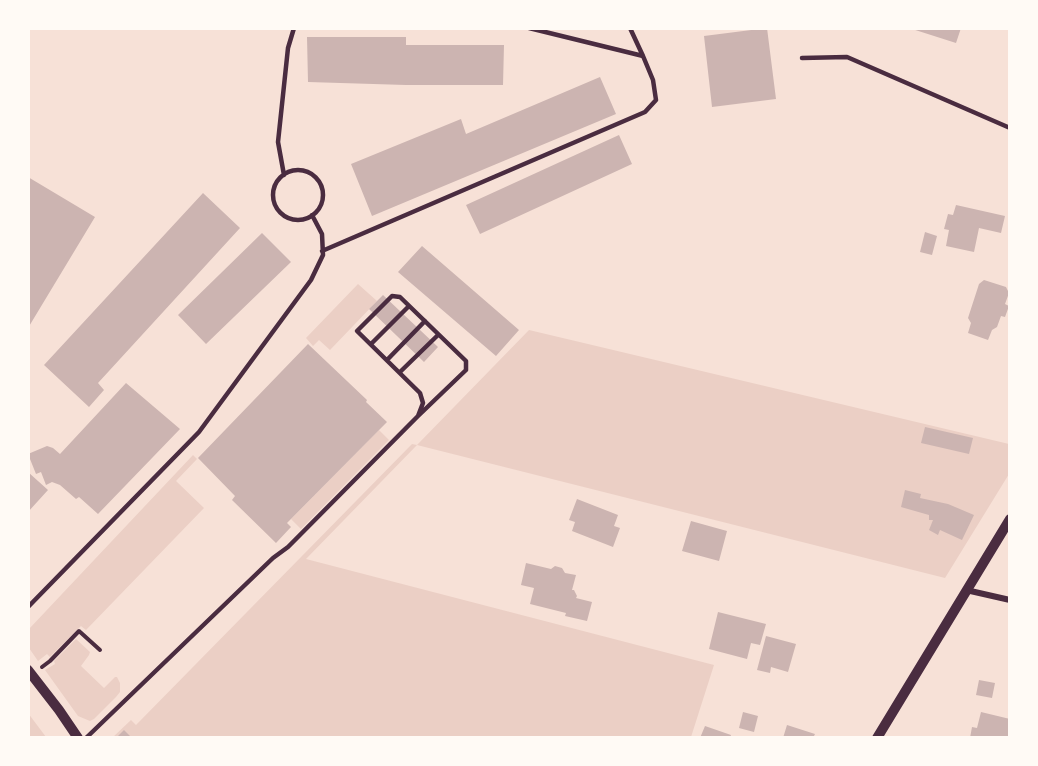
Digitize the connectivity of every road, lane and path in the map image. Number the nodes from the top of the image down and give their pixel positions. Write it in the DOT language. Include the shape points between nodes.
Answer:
graph roads {
  1 [pos="294,28"];
  2 [pos="529,28"];
  3 [pos="630,28"];
  4 [pos="643,56"];
  5 [pos="802,58"];
  6 [pos="1010,128"];
  7 [pos="284,175"];
  8 [pos="312,215"];
  9 [pos="322,251"];
  10 [pos="409,306"];
  11 [pos="424,321"];
  12 [pos="438,334"];
  13 [pos="371,344"];
  14 [pos="387,360"];
  15 [pos="400,372"];
  16 [pos="417,417"];
  17 [pos="1010,519"];
  18 [pos="966,590"];
  19 [pos="1010,600"];
  20 [pos="28,607"];
  21 [pos="100,650"];
  22 [pos="30,672"];
  23 [pos="78,738"];
  24 [pos="86,738"];
  25 [pos="877,738"];
  1 -- 7 [label="lane" via="288,48 278,142"];
  2 -- 4 [label="lane"];
  3 -- 4 [label="lane"];
  4 -- 9 [label="lane" via="656,100 645,112"];
  5 -- 6 [label="lane" via="847,57"];
  7 -- 8 [label="lane" via="273,194 278,210 292,219"];
  7 -- 8 [label="lane" via="301,170 321,183 323,199"];
  8 -- 9 [label="lane" via="322,234"];
  9 -- 20 [label="lane" via="311,280 199,432"];
  10 -- 11 [label="lane"];
  10 -- 13 [label="lane"];
  10 -- 13 [label="lane" via="400,297 392,296 357,331"];
  11 -- 12 [label="lane"];
  11 -- 14 [label="lane"];
  12 -- 15 [label="lane"];
  12 -- 16 [label="lane" via="466,361 466,370"];
  13 -- 14 [label="lane"];
  14 -- 15 [label="lane"];
  15 -- 16 [label="lane" via="422,396"];
  16 -- 24 [label="lane" via="288,548"];
  17 -- 18 [label="street"];
  18 -- 19 [label="street"];
  18 -- 25 [label="street"];
  21 -- 22 [label="path" via="79,631 50,661"];
  22 -- 23 [label="street"];
}
